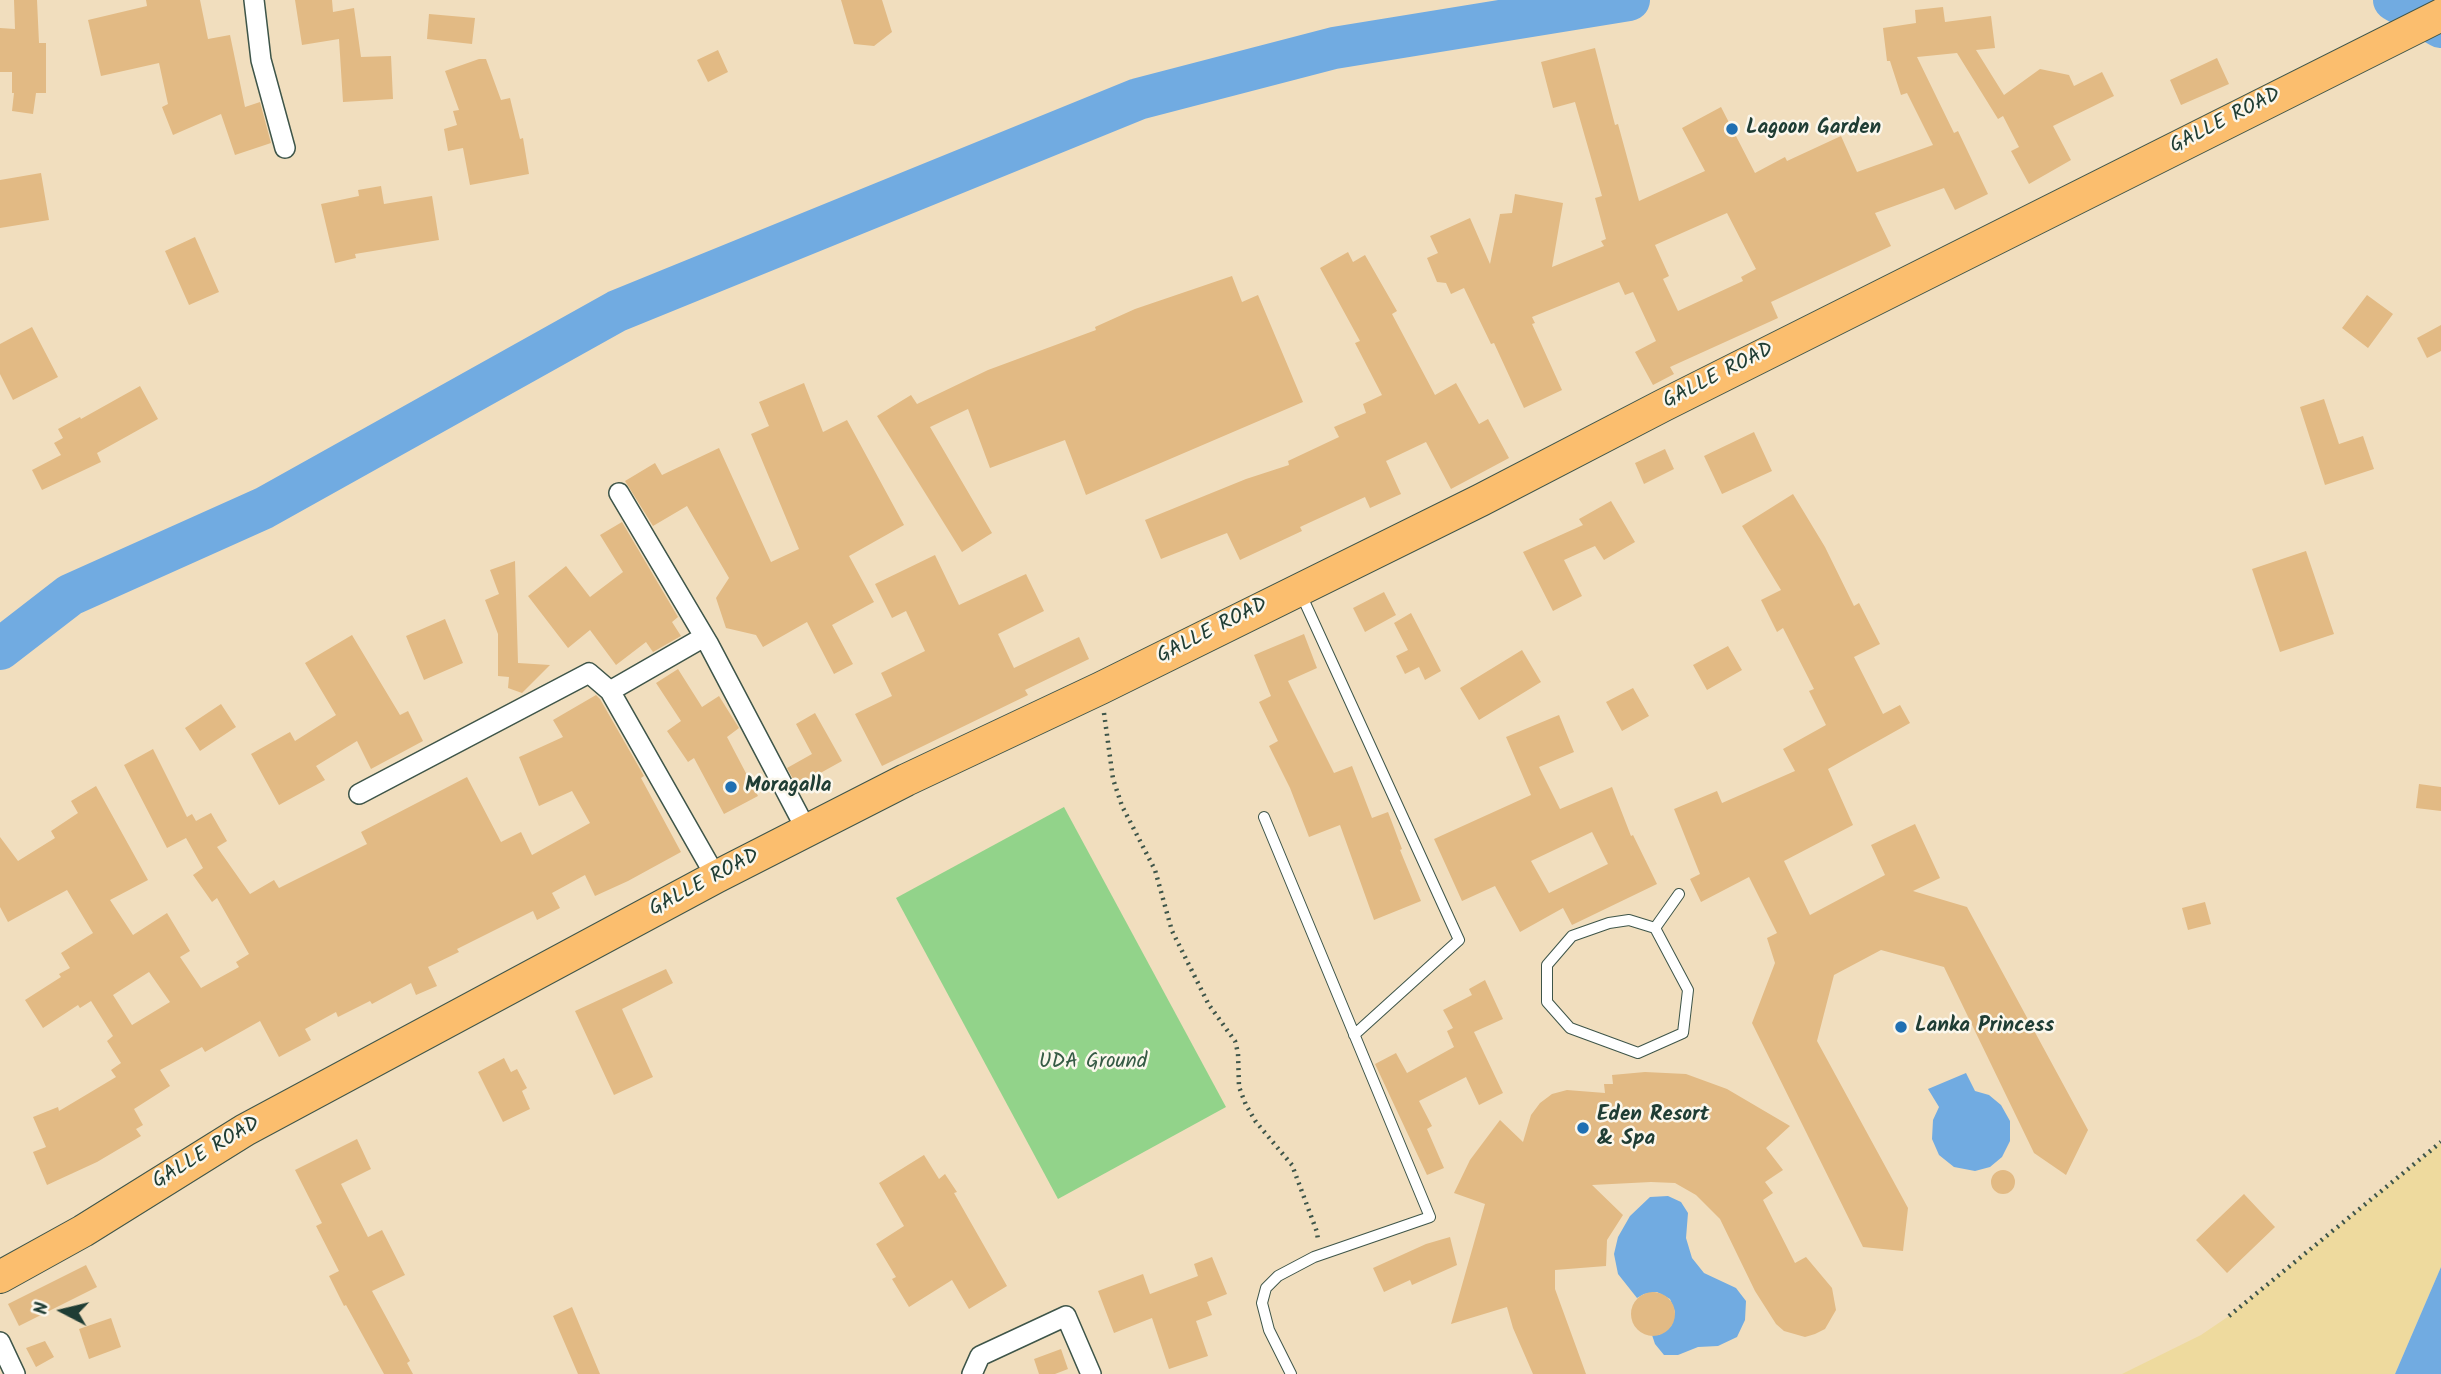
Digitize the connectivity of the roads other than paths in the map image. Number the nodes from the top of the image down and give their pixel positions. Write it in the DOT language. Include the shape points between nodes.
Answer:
graph roads {
  1 [pos="254,0"];
  2 [pos="2441,15"];
  3 [pos="285,148"];
  4 [pos="620,493"];
  5 [pos="1298,589"];
  6 [pos="704,638"];
  7 [pos="610,691"];
  8 [pos="359,794"];
  9 [pos="1264,817"];
  10 [pos="807,831"];
  11 [pos="716,877"];
  12 [pos="1679,894"];
  13 [pos="1655,928"];
  14 [pos="1354,1035"];
  15 [pos="0,1277"];
  16 [pos="0,1342"];
  17 [pos="15,1374"];
  18 [pos="972,1374"];
  19 [pos="1091,1374"];
  20 [pos="1291,1374"];
  1 -- 3 [label="street" via="261,60"];
  2 -- 5 [label="highway, GALLE ROAD"];
  4 -- 6 [label="street"];
  5 -- 10 [label="highway, GALLE ROAD"];
  5 -- 14 [label="lane" via="1459,940"];
  6 -- 7 [label="street"];
  6 -- 10 [label="street"];
  7 -- 8 [label="street" via="589,673"];
  7 -- 11 [label="street"];
  9 -- 14 [label="lane"];
  10 -- 11 [label="highway, GALLE ROAD"];
  11 -- 15 [label="highway, GALLE ROAD" via="245,1130"];
  12 -- 13 [label="lane"];
  13 -- 13 [label="lane" via="1688,990 1683,1033 1638,1053 1570,1028 1548,1002 1547,965 1572,936 1609,923 1629,920"];
  14 -- 20 [label="lane" via="1430,1217 1314,1256 1266,1288 1262,1303 1269,1330"];
  16 -- 17 [label="street"];
  18 -- 19 [label="street" via="980,1356 1066,1316"];
}
